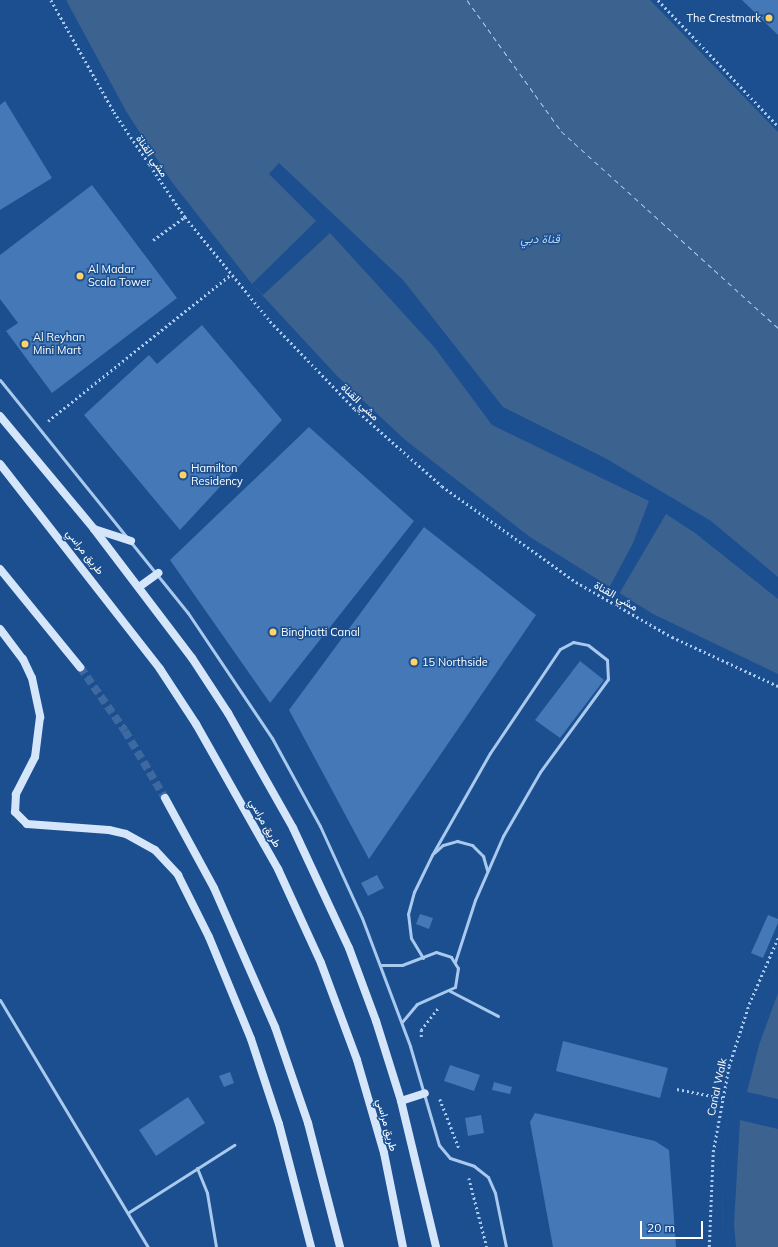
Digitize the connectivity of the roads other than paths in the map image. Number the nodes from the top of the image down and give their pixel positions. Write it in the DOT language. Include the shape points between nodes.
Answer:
graph roads {
  1 [pos="0,380"];
  2 [pos="0,416"];
  3 [pos="0,464"];
  4 [pos="94,529"];
  5 [pos="131,541"];
  6 [pos="0,569"];
  7 [pos="158,573"];
  8 [pos="139,587"];
  9 [pos="0,629"];
  10 [pos="80,667"];
  11 [pos="166,798"];
  12 [pos="432,855"];
  13 [pos="487,870"];
  14 [pos="423,958"];
  15 [pos="456,962"];
  16 [pos="380,965"];
  17 [pos="450,991"];
  18 [pos="0,1000"];
  19 [pos="498,1016"];
  20 [pos="402,1022"];
  21 [pos="425,1093"];
  22 [pos="401,1101"];
  23 [pos="234,1144"];
  24 [pos="197,1168"];
  25 [pos="129,1212"];
  26 [pos="403,1244"];
  27 [pos="148,1247"];
  28 [pos="216,1247"];
  29 [pos="311,1247"];
  30 [pos="340,1247"];
  31 [pos="436,1247"];
  32 [pos="506,1247"];
  1 -- 5 [label="lane"];
  2 -- 4 [label="street"];
  3 -- 26 [label="street, طريق مراسي" via="160,669 196,724 278,869 321,963 357,1060 384,1153"];
  4 -- 5 [label="street"];
  4 -- 8 [label="street"];
  5 -- 7 [label="lane"];
  6 -- 10 [label="street"];
  7 -- 8 [label="street"];
  7 -- 16 [label="lane" via="218,654 290,769 342,872"];
  8 -- 22 [label="street" via="192,658 228,713 293,828 349,948"];
  9 -- 29 [label="street" via="24,659 40,710 35,757 16,794 15,812 27,824 109,830 126,834 155,850 178,875 209,937 251,1039 279,1124"];
  11 -- 30 [label="street" via="214,888 275,1027 308,1123"];
  12 -- 13 [label="lane" via="443,845 457,842 472,845 483,856"];
  12 -- 13 [label="lane" via="490,753 560,649 573,642 588,645 607,660 608,679 540,772 503,836"];
  12 -- 14 [label="lane" via="414,892 408,914 411,938"];
  13 -- 15 [label="lane"];
  14 -- 15 [label="lane" via="436,952 444,953"];
  14 -- 16 [label="lane" via="402,965"];
  15 -- 17 [label="lane" via="458,981"];
  16 -- 20 [label="lane"];
  17 -- 19 [label="lane"];
  17 -- 20 [label="lane" via="417,1004"];
  18 -- 25 [label="lane"];
  20 -- 21 [label="lane"];
  21 -- 22 [label="street"];
  21 -- 32 [label="lane" via="439,1145 450,1158 482,1171 493,1185"];
  22 -- 31 [label="street"];
  23 -- 24 [label="lane"];
  24 -- 25 [label="lane"];
  24 -- 28 [label="lane" via="207,1193"];
  25 -- 27 [label="lane"];
}
